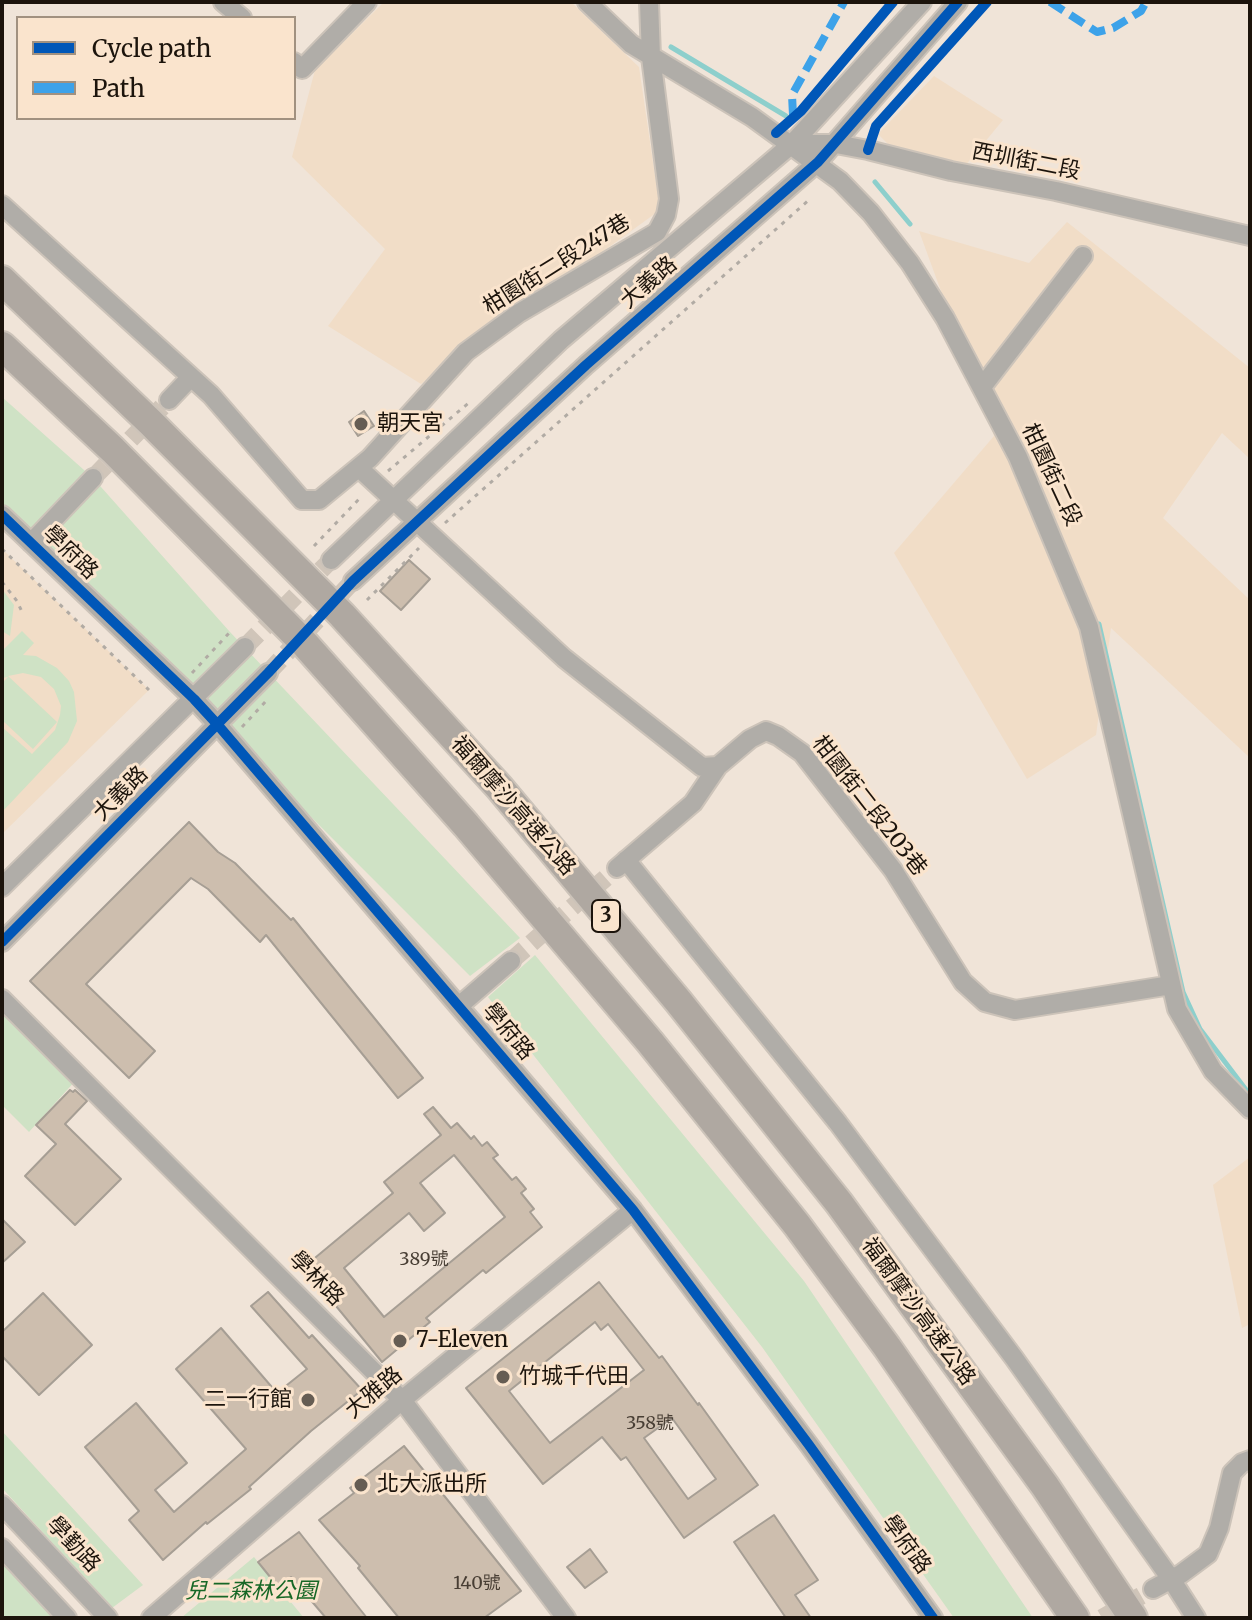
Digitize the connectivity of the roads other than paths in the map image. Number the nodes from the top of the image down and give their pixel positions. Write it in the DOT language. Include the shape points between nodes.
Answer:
graph roads {
  1 [pos="223,2"];
  2 [pos="367,2"];
  3 [pos="587,2"];
  4 [pos="649,2"];
  5 [pos="922,2"];
  6 [pos="958,2"];
  7 [pos="240,16"];
  8 [pos="651,57"];
  9 [pos="296,64"];
  10 [pos="792,144"];
  11 [pos="836,144"];
  12 [pos="818,162"];
  13 [pos="2,205"];
  14 [pos="1250,236"];
  15 [pos="1083,256"];
  16 [pos="2,280"];
  17 [pos="2,346"];
  18 [pos="191,377"];
  19 [pos="982,387"];
  20 [pos="169,400"];
  21 [pos="359,468"];
  22 [pos="93,478"];
  23 [pos="394,499"];
  24 [pos="2,515"];
  25 [pos="417,519"];
  26 [pos="31,543"];
  27 [pos="331,560"];
  28 [pos="353,581"];
  29 [pos="245,647"];
  30 [pos="268,673"];
  31 [pos="187,692"];
  32 [pos="217,724"];
  33 [pos="718,766"];
  34 [pos="2,887"];
  35 [pos="2,942"];
  36 [pos="511,961"];
  37 [pos="1171,985"];
  38 [pos="2,999"];
  39 [pos="459,1006"];
  40 [pos="1250,1109"];
  41 [pos="633,1210"];
  42 [pos="402,1400"];
  43 [pos="1250,1460"];
  44 [pos="2,1505"];
  45 [pos="2,1548"];
  46 [pos="1171,1579"];
  47 [pos="1153,1589"];
  48 [pos="67,1618"];
  49 [pos="108,1618"];
  50 [pos="151,1618"];
  51 [pos="566,1618"];
  52 [pos="933,1618"];
  53 [pos="1075,1618"];
  54 [pos="1133,1618"];
  55 [pos="1196,1618"];
  1 -- 7 [label="street"];
  2 -- 9 [label="street" via="302,69"];
  3 -- 8 [label="street, 柑園街二段"];
  4 -- 8 [label="street, 柑園街二段247巷"];
  5 -- 10 [label="street, 大義路"];
  6 -- 11 [label="street, 大義路"];
  8 -- 10 [label="street, 柑園街二段"];
  8 -- 21 [label="street, 柑園街二段247巷" via="669,199 657,232 519,313 466,352"];
  10 -- 11 [label="street, 西圳街二段"];
  10 -- 12 [label="street, 柑園街二段"];
  10 -- 23 [label="street, 大義路" via="561,340"];
  11 -- 12 [label="street, 大義路"];
  11 -- 14 [label="street, 西圳街二段"];
  12 -- 19 [label="street, 柑園街二段" via="871,213 910,263"];
  12 -- 25 [label="street, 大義路"];
  13 -- 18 [label="street, 柑園街二段247巷"];
  15 -- 19 [label="street"];
  16 -- 54 [label="highway, 福爾摩沙高速公路 / 3" via="342,615 499,787 839,1203 1045,1486"];
  17 -- 53 [label="highway, 福爾摩沙高速公路 / 3" via="303,642 629,1018 797,1225"];
  18 -- 20 [label="street"];
  18 -- 21 [label="street, 柑園街二段247巷" via="302,500 319,500"];
  19 -- 37 [label="street, 柑園街二段" via="1040,507 1089,627"];
  21 -- 23 [label="street"];
  22 -- 26 [label="street"];
  23 -- 25 [label="street"];
  23 -- 27 [label="street, 大義路"];
  24 -- 26 [label="street, 學府路"];
  25 -- 28 [label="street, 大義路"];
  25 -- 33 [label="street" via="564,658 702,767"];
  26 -- 31 [label="street, 學府路"];
  29 -- 31 [label="street, 大義路"];
  30 -- 32 [label="street, 大義路"];
  31 -- 32 [label="street, 學府路"];
  31 -- 34 [label="street, 大義路"];
  32 -- 35 [label="street, 大義路"];
  32 -- 39 [label="street, 學府路"];
  33 -- 37 [label="street, 柑園街二段203巷" via="766,731 802,753 893,870 963,982 985,1002 1015,1010"];
  33 -- 46 [label="street" via="693,803 621,864 847,1135"];
  36 -- 39 [label="street"];
  37 -- 40 [label="street, 柑園街二段" via="1177,1009 1213,1071"];
  38 -- 42 [label="street, 學林路"];
  39 -- 41 [label="street, 學府路"];
  41 -- 42 [label="street, 大雅路"];
  41 -- 52 [label="street, 學府路"];
  42 -- 50 [label="street, 大雅路"];
  42 -- 51 [label="street, 學林路"];
  43 -- 46 [label="street" via="1232,1473 1208,1554"];
  44 -- 49 [label="street, 學勤路"];
  45 -- 48 [label="street"];
  46 -- 47 [label="street"];
  46 -- 55 [label="street"];
}
